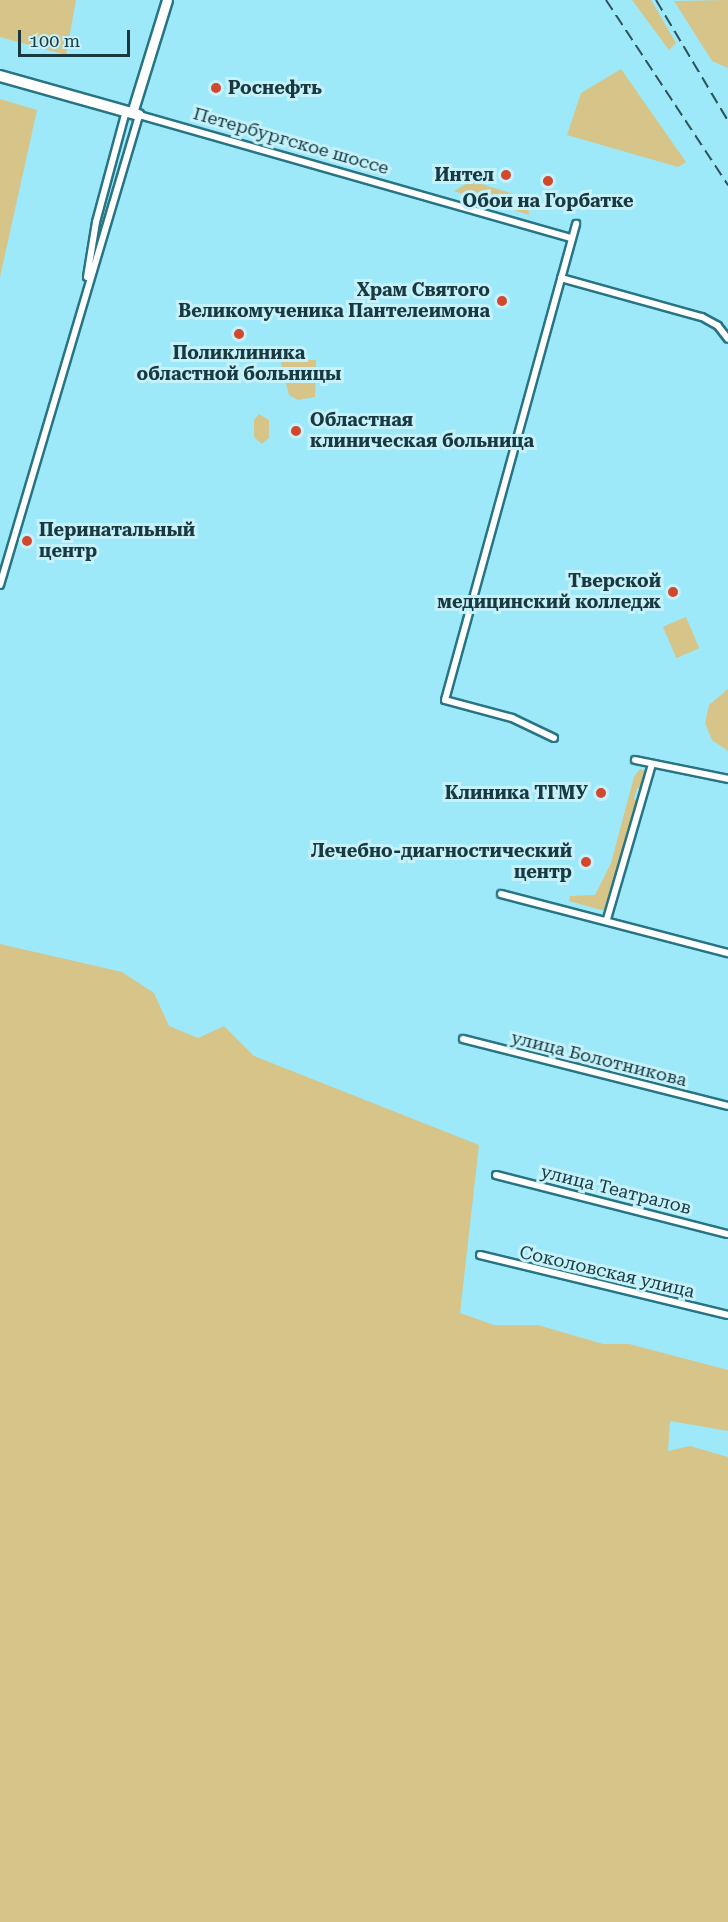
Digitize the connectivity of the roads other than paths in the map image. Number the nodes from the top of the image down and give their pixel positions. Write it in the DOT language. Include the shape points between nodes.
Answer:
graph roads {
  1 [pos="167,0"];
  2 [pos="0,76"];
  3 [pos="132,113"];
  4 [pos="576,224"];
  5 [pos="572,238"];
  6 [pos="561,278"];
  7 [pos="86,287"];
  8 [pos="728,339"];
  9 [pos="0,585"];
  10 [pos="554,738"];
  11 [pos="634,760"];
  12 [pos="652,764"];
  13 [pos="728,779"];
  14 [pos="501,894"];
  15 [pos="607,919"];
  16 [pos="728,953"];
  17 [pos="463,1039"];
  18 [pos="728,1106"];
  19 [pos="496,1175"];
  20 [pos="728,1234"];
  21 [pos="480,1256"];
  22 [pos="728,1315"];
  1 -- 3 [label="main road"];
  2 -- 3 [label="main road, Петербургское шоссе"];
  3 -- 5 [label="street, Петербургское шоссе"];
  3 -- 7 [label="street" via="109,224"];
  3 -- 7 [label="street" via="96,222"];
  4 -- 5 [label="street"];
  5 -- 6 [label="street"];
  6 -- 8 [label="street" via="702,317"];
  6 -- 10 [label="street" via="445,700 512,718"];
  7 -- 9 [label="street"];
  11 -- 12 [label="street"];
  12 -- 13 [label="street" via="675,765"];
  12 -- 15 [label="street"];
  14 -- 15 [label="street"];
  15 -- 16 [label="street"];
  17 -- 18 [label="street, улица Болотникова"];
  19 -- 20 [label="street, улица Театралов"];
  21 -- 22 [label="street, Соколовская улица"];
}
